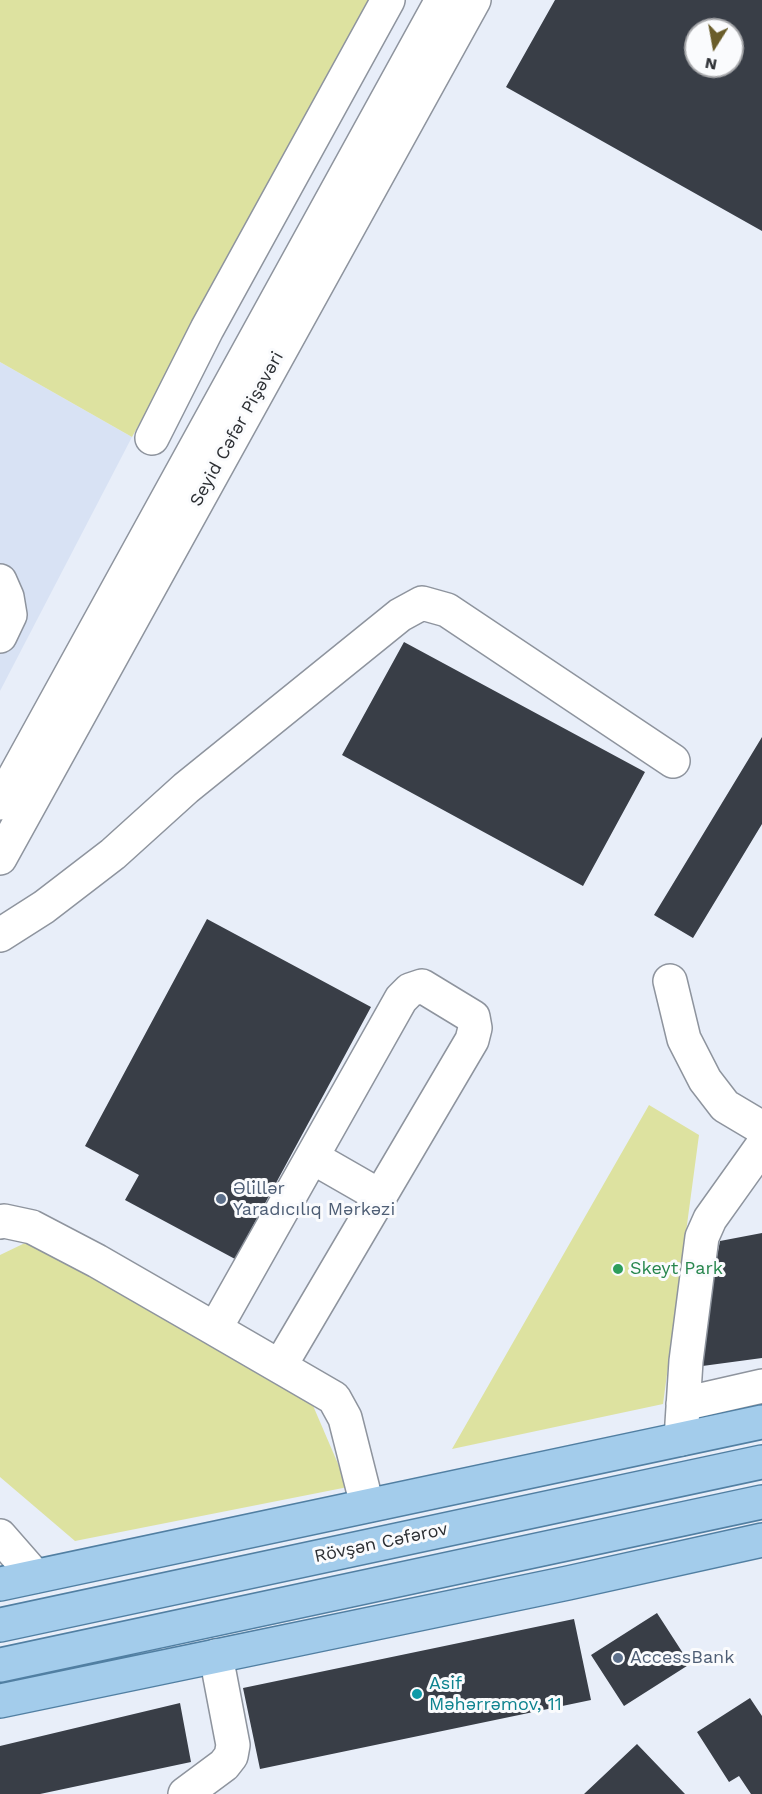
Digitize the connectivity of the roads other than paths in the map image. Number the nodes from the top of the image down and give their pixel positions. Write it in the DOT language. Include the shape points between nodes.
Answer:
graph roads {
  1 [pos="388,0"];
  2 [pos="442,0"];
  3 [pos="474,0"];
  4 [pos="207,329"];
  5 [pos="248,351"];
  6 [pos="152,438"];
  7 [pos="0,581"];
  8 [pos="0,636"];
  9 [pos="673,761"];
  10 [pos="5,782"];
  11 [pos="0,858"];
  12 [pos="0,935"];
  13 [pos="670,981"];
  14 [pos="762,1128"];
  15 [pos="762,1146"];
  16 [pos="312,1157"];
  17 [pos="380,1196"];
  18 [pos="0,1222"];
  19 [pos="215,1329"];
  20 [pos="280,1366"];
  21 [pos="762,1386"];
  22 [pos="683,1404"];
  23 [pos="762,1422"];
  24 [pos="681,1439"];
  25 [pos="762,1462"];
  26 [pos="762,1502"];
  27 [pos="367,1505"];
  28 [pos="762,1540"];
  29 [pos="2,1541"];
  30 [pos="35,1576"];
  31 [pos="0,1584"];
  32 [pos="0,1625"];
  33 [pos="216,1656"];
  34 [pos="0,1665"];
  35 [pos="0,1701"];
  36 [pos="185,1794"];
  1 -- 4 [label="street"];
  2 -- 5 [label="street, Seyid Cəfər Pişəvəri"];
  3 -- 11 [label="street, Seyid Cəfər Pişəvəri"];
  4 -- 5 [label="street"];
  4 -- 6 [label="street"];
  5 -- 10 [label="street, Seyid Cəfər Pişəvəri"];
  7 -- 8 [label="street" via="8,597 10,615"];
  9 -- 12 [label="street" via="447,610 422,603 400,615 205,773 113,854"];
  13 -- 14 [label="street" via="684,1039 705,1080 725,1106"];
  15 -- 22 [label="street" via="710,1219 702,1237"];
  16 -- 17 [label="street"];
  16 -- 17 [label="street" via="401,999 422,986 473,1017 475,1028 472,1040"];
  16 -- 19 [label="street"];
  17 -- 20 [label="street"];
  18 -- 19 [label="street" via="32,1227"];
  19 -- 20 [label="street"];
  20 -- 27 [label="street" via="334,1398 345,1418"];
  21 -- 22 [label="street"];
  22 -- 24 [label="street"];
  23 -- 24 [label="main road"];
  24 -- 27 [label="main road"];
  25 -- 32 [label="main road, Rövşən Cəfərov"];
  26 -- 34 [label="main road"];
  27 -- 30 [label="main road"];
  28 -- 33 [label="main road"];
  29 -- 30 [label="street"];
  30 -- 31 [label="main road"];
  33 -- 35 [label="main road"];
  33 -- 36 [label="street" via="233,1745 231,1756"];
}
